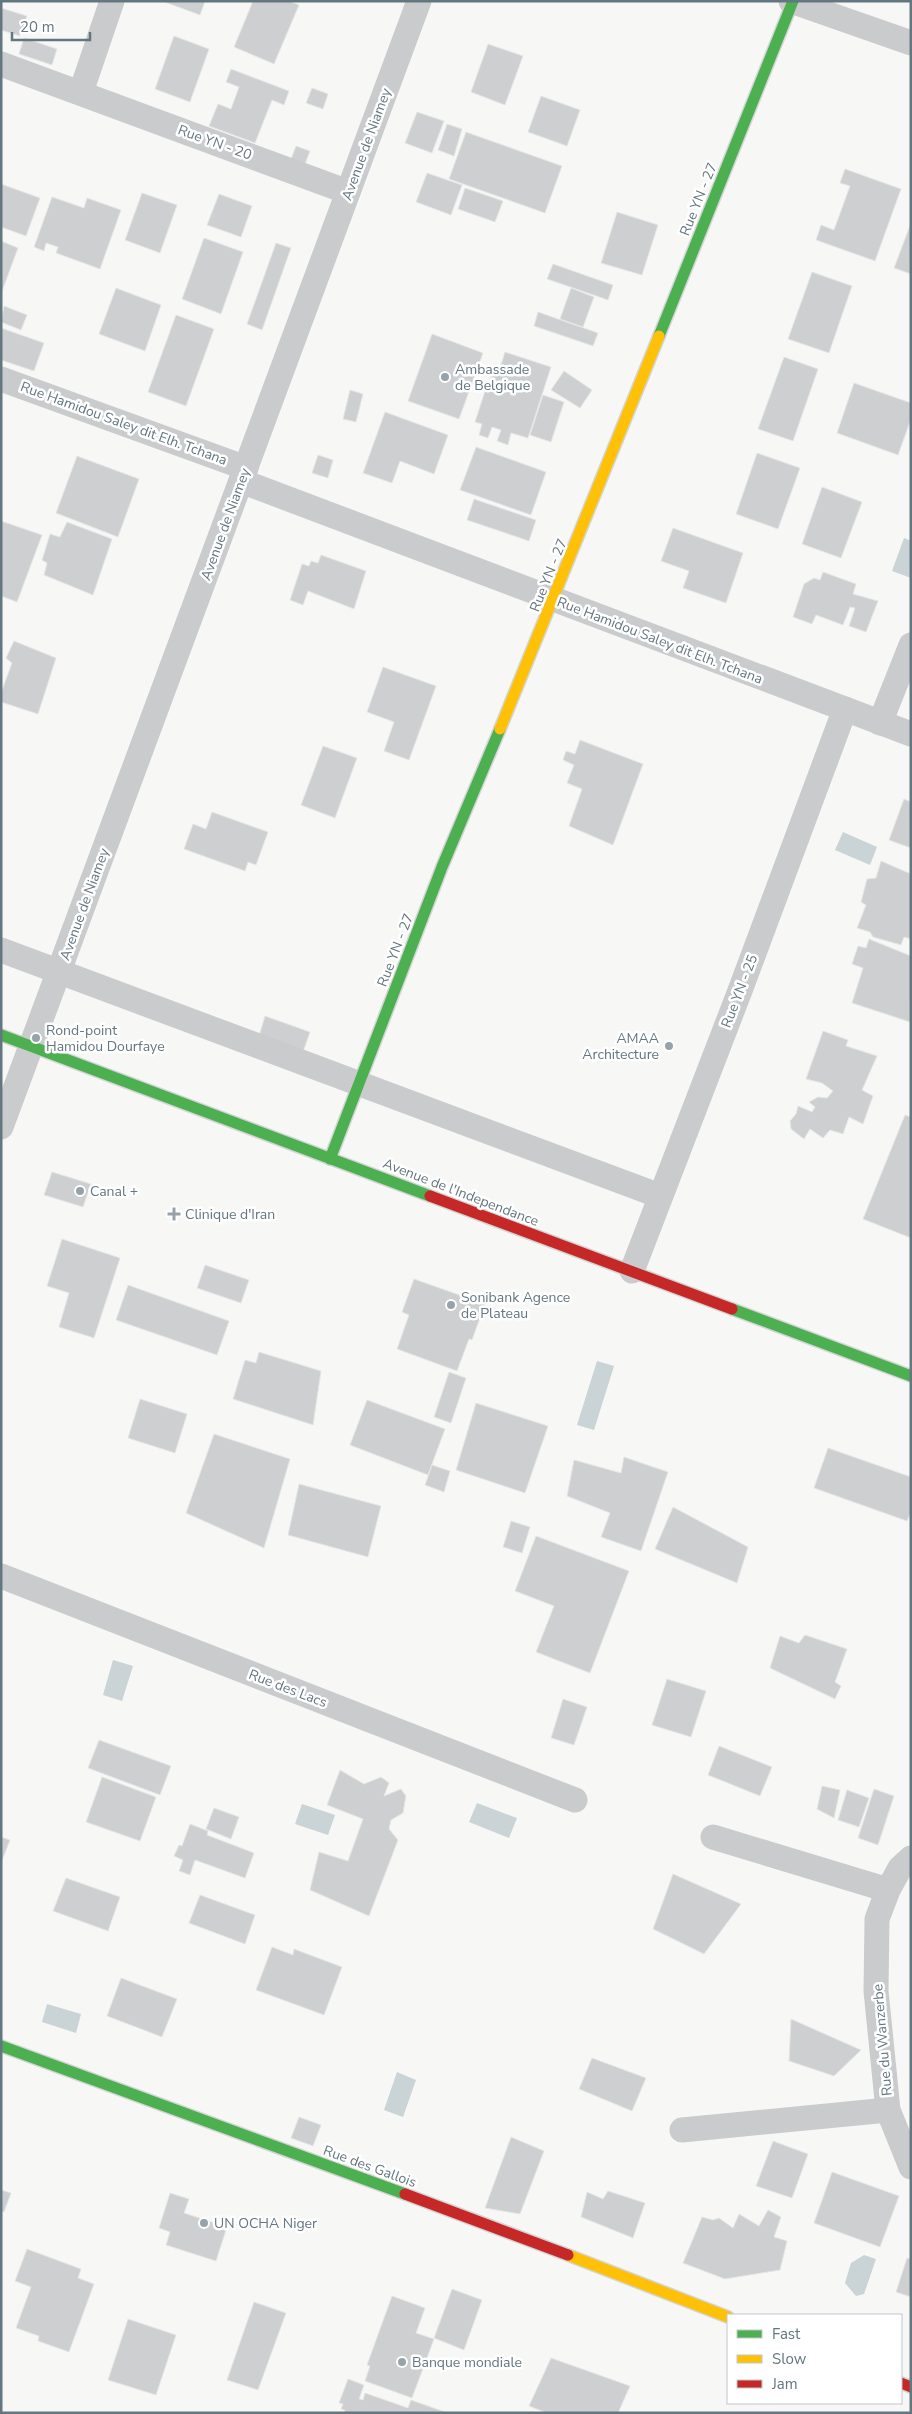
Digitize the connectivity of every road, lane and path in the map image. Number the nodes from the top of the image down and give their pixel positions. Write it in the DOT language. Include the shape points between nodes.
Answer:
graph roads {
  1 [pos="112,1"];
  2 [pos="419,1"];
  3 [pos="792,2"];
  4 [pos="911,42"];
  5 [pos="1,64"];
  6 [pos="81,92"];
  7 [pos="348,192"];
  8 [pos="1,379"];
  9 [pos="243,474"];
  10 [pos="554,600"];
  11 [pos="911,645"];
  12 [pos="844,709"];
  13 [pos="880,723"];
  14 [pos="911,734"];
  15 [pos="1,950"];
  16 [pos="59,971"];
  17 [pos="1,1035"];
  18 [pos="31,1047"];
  19 [pos="360,1084"];
  20 [pos="1,1127"];
  21 [pos="330,1159"];
  22 [pos="660,1196"];
  23 [pos="632,1271"];
  24 [pos="911,1376"];
  25 [pos="1,1576"];
  26 [pos="575,1800"];
  27 [pos="713,1837"];
  28 [pos="911,1858"];
  29 [pos="888,1890"];
  30 [pos="1,2046"];
  31 [pos="888,2110"];
  32 [pos="682,2130"];
  33 [pos="911,2167"];
  34 [pos="727,2317"];
  1 -- 6 [label="street"];
  2 -- 7 [label="street, Avenue de Niamey"];
  3 -- 4 [label="street"];
  3 -- 10 [label="main road, Rue YN - 27"];
  5 -- 6 [label="street, Rue YN - 20"];
  6 -- 7 [label="street, Rue YN - 20"];
  7 -- 9 [label="street, Avenue de Niamey"];
  8 -- 9 [label="street, Rue Hamidou Saley dit Elh. Tchana"];
  9 -- 10 [label="street, Rue Hamidou Saley dit Elh. Tchana"];
  9 -- 16 [label="street, Avenue de Niamey"];
  10 -- 12 [label="street, Rue Hamidou Saley dit Elh. Tchana"];
  10 -- 19 [label="main road, Rue YN - 27" via="442,867"];
  11 -- 13 [label="street"];
  12 -- 13 [label="street, Rue Hamidou Saley dit Elh. Tchana"];
  12 -- 22 [label="street, Rue YN - 25"];
  13 -- 14 [label="street, Rue Hamidou Saley dit Elh. Tchana"];
  15 -- 16 [label="street"];
  16 -- 18 [label="street, Avenue de Niamey"];
  16 -- 19 [label="street"];
  17 -- 18 [label="main road, Avenue de l'Independance"];
  18 -- 20 [label="street, Avenue de Niamey"];
  18 -- 21 [label="main road, Avenue de l'Independance"];
  19 -- 21 [label="main road, Rue YN - 27"];
  19 -- 22 [label="street"];
  21 -- 23 [label="main road, Avenue de l'Independance"];
  22 -- 23 [label="street, Rue YN - 25"];
  23 -- 24 [label="main road, Avenue de l'Independance"];
  25 -- 26 [label="street, Rue des Lacs"];
  27 -- 29 [label="street"];
  28 -- 29 [label="street, Rue du Wanzerbe" via="900,1868"];
  29 -- 31 [label="street, Rue du Wanzerbe" via="877,1919 876,1992"];
  30 -- 34 [label="main road, Rue des Gallois"];
  31 -- 32 [label="street"];
  31 -- 33 [label="street, Rue du Wanzerbe"];
}
